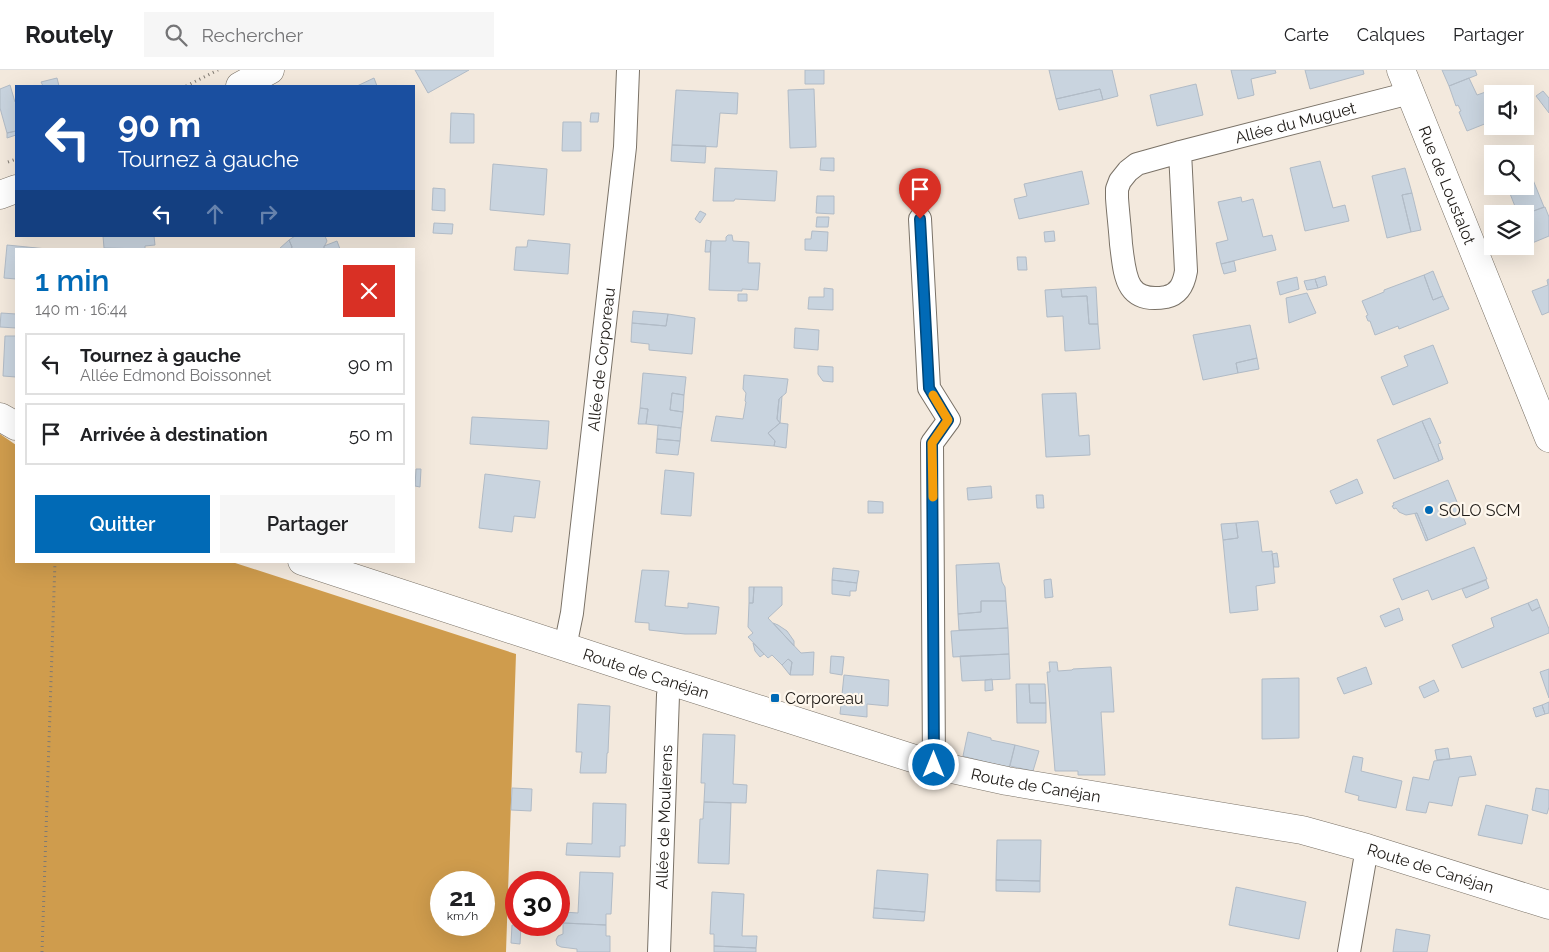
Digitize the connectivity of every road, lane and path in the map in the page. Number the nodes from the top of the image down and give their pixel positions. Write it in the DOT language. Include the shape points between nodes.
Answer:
graph roads {
  1 [pos="218,70"];
  2 [pos="270,70"];
  3 [pos="628,70"];
  4 [pos="1405,82"];
  5 [pos="188,85"];
  6 [pos="242,85"];
  7 [pos="1180,152"];
  8 [pos="15,189"];
  9 [pos="0,195"];
  10 [pos="920,219"];
  11 [pos="0,417"];
  12 [pos="15,425"];
  13 [pos="1549,438"];
  14 [pos="55,563"];
  15 [pos="308,563"];
  16 [pos="565,647"];
  17 [pos="671,682"];
  18 [pos="934,765"];
  19 [pos="1367,848"];
  20 [pos="1549,905"];
  21 [pos="42,952"];
  22 [pos="659,952"];
  23 [pos="1349,952"];
  1 -- 5 [label="path"];
  2 -- 6 [label="street"];
  3 -- 16 [label="street, Allée de Corporeau" via="626,147 572,613"];
  4 -- 7 [label="street, Allée du Muguet"];
  4 -- 13 [label="street, Rue de Loustalot"];
  7 -- 7 [label="street, Allée du Muguet" via="1137,164 1117,188 1125,275 1131,287 1142,296 1170,296 1184,282"];
  8 -- 9 [label="street"];
  10 -- 18 [label="street" via="929,388 948,420 932,443"];
  11 -- 12 [label="street"];
  14 -- 21 [label="path"];
  15 -- 16 [label="street, Route de Canéjan"];
  16 -- 17 [label="street, Route de Canéjan"];
  17 -- 18 [label="street, Route de Canéjan"];
  17 -- 22 [label="street, Allée de Moulerens"];
  18 -- 19 [label="street, Route de Canéjan" via="1007,781 1302,830"];
  19 -- 20 [label="street, Route de Canéjan"];
  19 -- 23 [label="street"];
}
